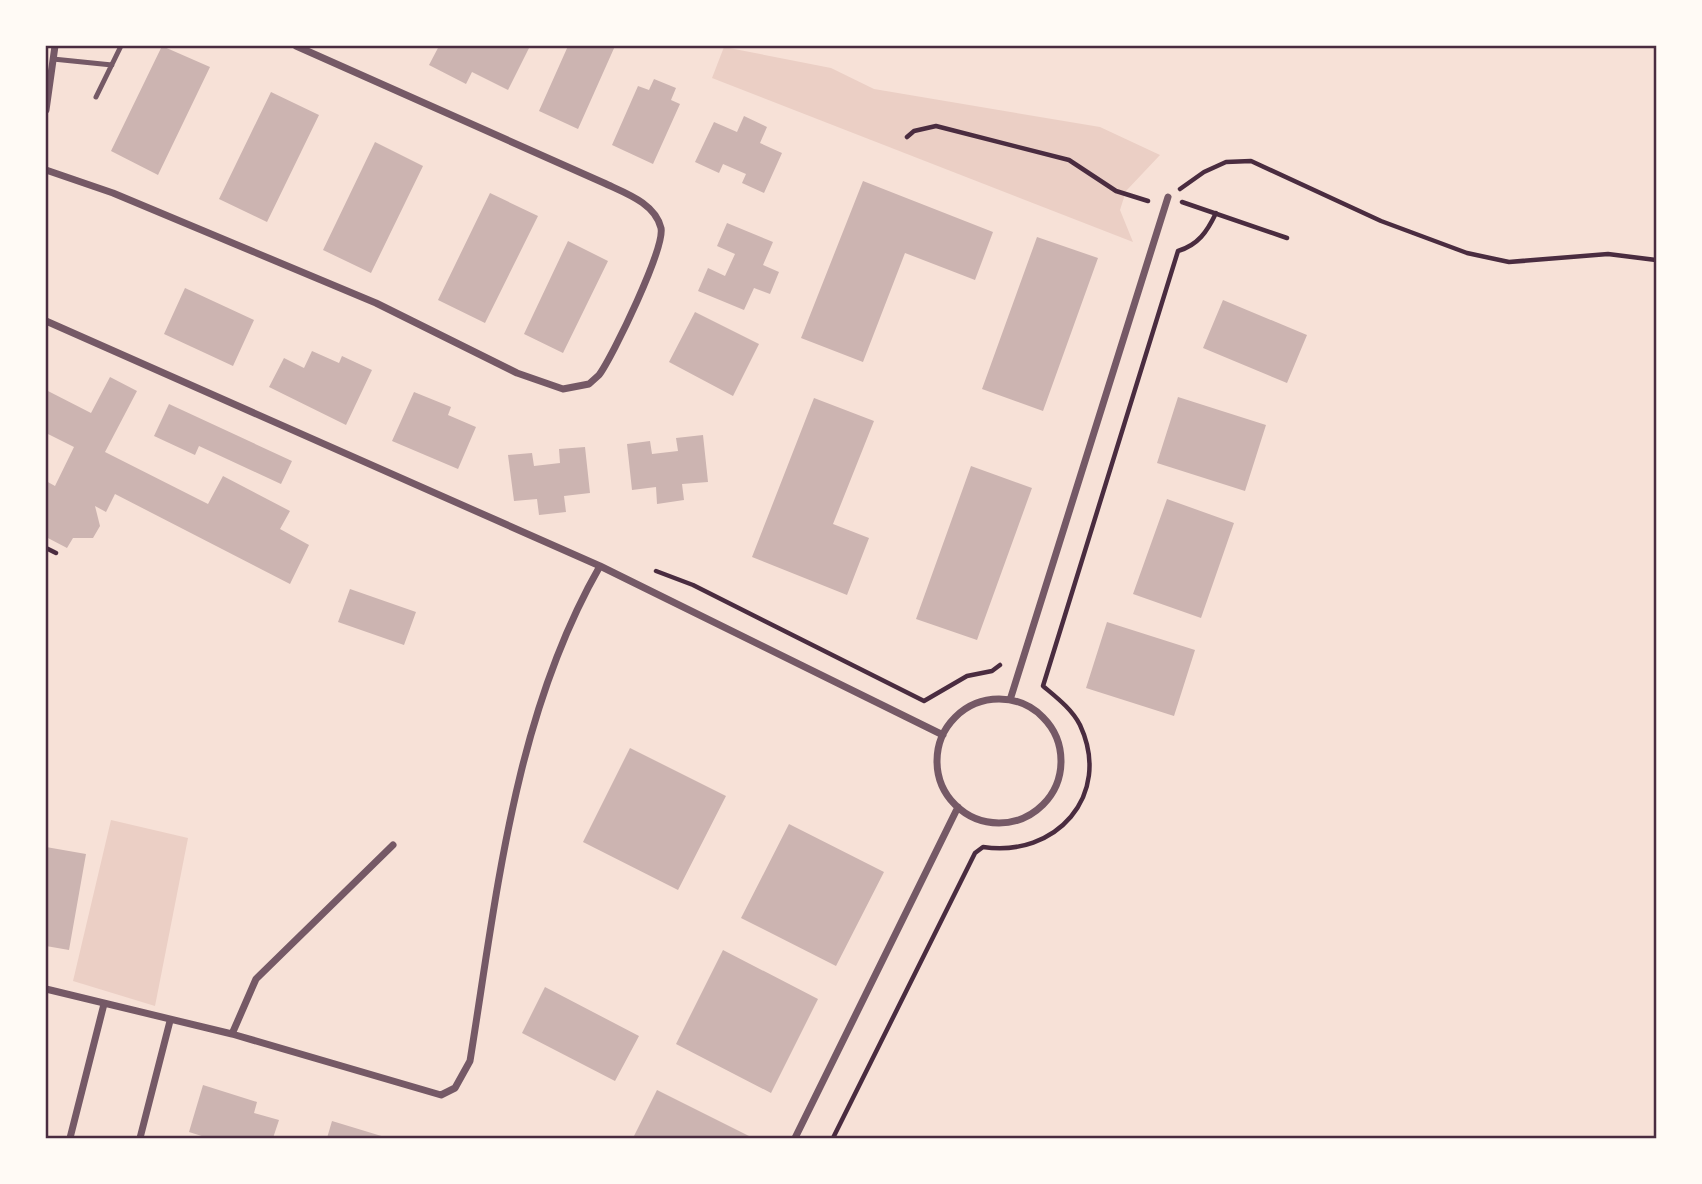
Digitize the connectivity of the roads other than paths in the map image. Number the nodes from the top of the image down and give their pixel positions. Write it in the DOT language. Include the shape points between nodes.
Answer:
graph roads {
  1 [pos="55,46"];
  2 [pos="121,46"];
  3 [pos="296,46"];
  4 [pos="53,59"];
  5 [pos="112,65"];
  6 [pos="96,97"];
  7 [pos="46,110"];
  8 [pos="46,170"];
  9 [pos="1168,197"];
  10 [pos="46,321"];
  11 [pos="600,566"];
  12 [pos="1010,700"];
  13 [pos="943,735"];
  14 [pos="958,807"];
  15 [pos="393,845"];
  16 [pos="46,989"];
  17 [pos="104,1004"];
  18 [pos="170,1021"];
  19 [pos="232,1034"];
  20 [pos="70,1139"];
  21 [pos="140,1139"];
  22 [pos="795,1139"];
  1 -- 4 [label="street"];
  2 -- 5 [label="lane"];
  3 -- 8 [label="street" via="649,206 661,228 658,255 599,375 589,384 563,389 517,373 376,303 113,193"];
  4 -- 5 [label="lane"];
  4 -- 7 [label="street"];
  5 -- 6 [label="lane"];
  9 -- 12 [label="street"];
  10 -- 11 [label="street"];
  11 -- 13 [label="street"];
  11 -- 19 [label="street" via="569,623 526,746 470,1061 455,1088 441,1095"];
  12 -- 13 [label="street" via="990,699 971,706 954,718"];
  12 -- 14 [label="street" via="1038,713 1057,738 1062,758 1050,798 1016,821 996,823 975,818"];
  13 -- 14 [label="street" via="937,754 938,774"];
  14 -- 22 [label="street"];
  15 -- 19 [label="street" via="256,979"];
  16 -- 17 [label="street"];
  17 -- 18 [label="street"];
  17 -- 20 [label="street"];
  18 -- 19 [label="street"];
  18 -- 21 [label="street"];
}
